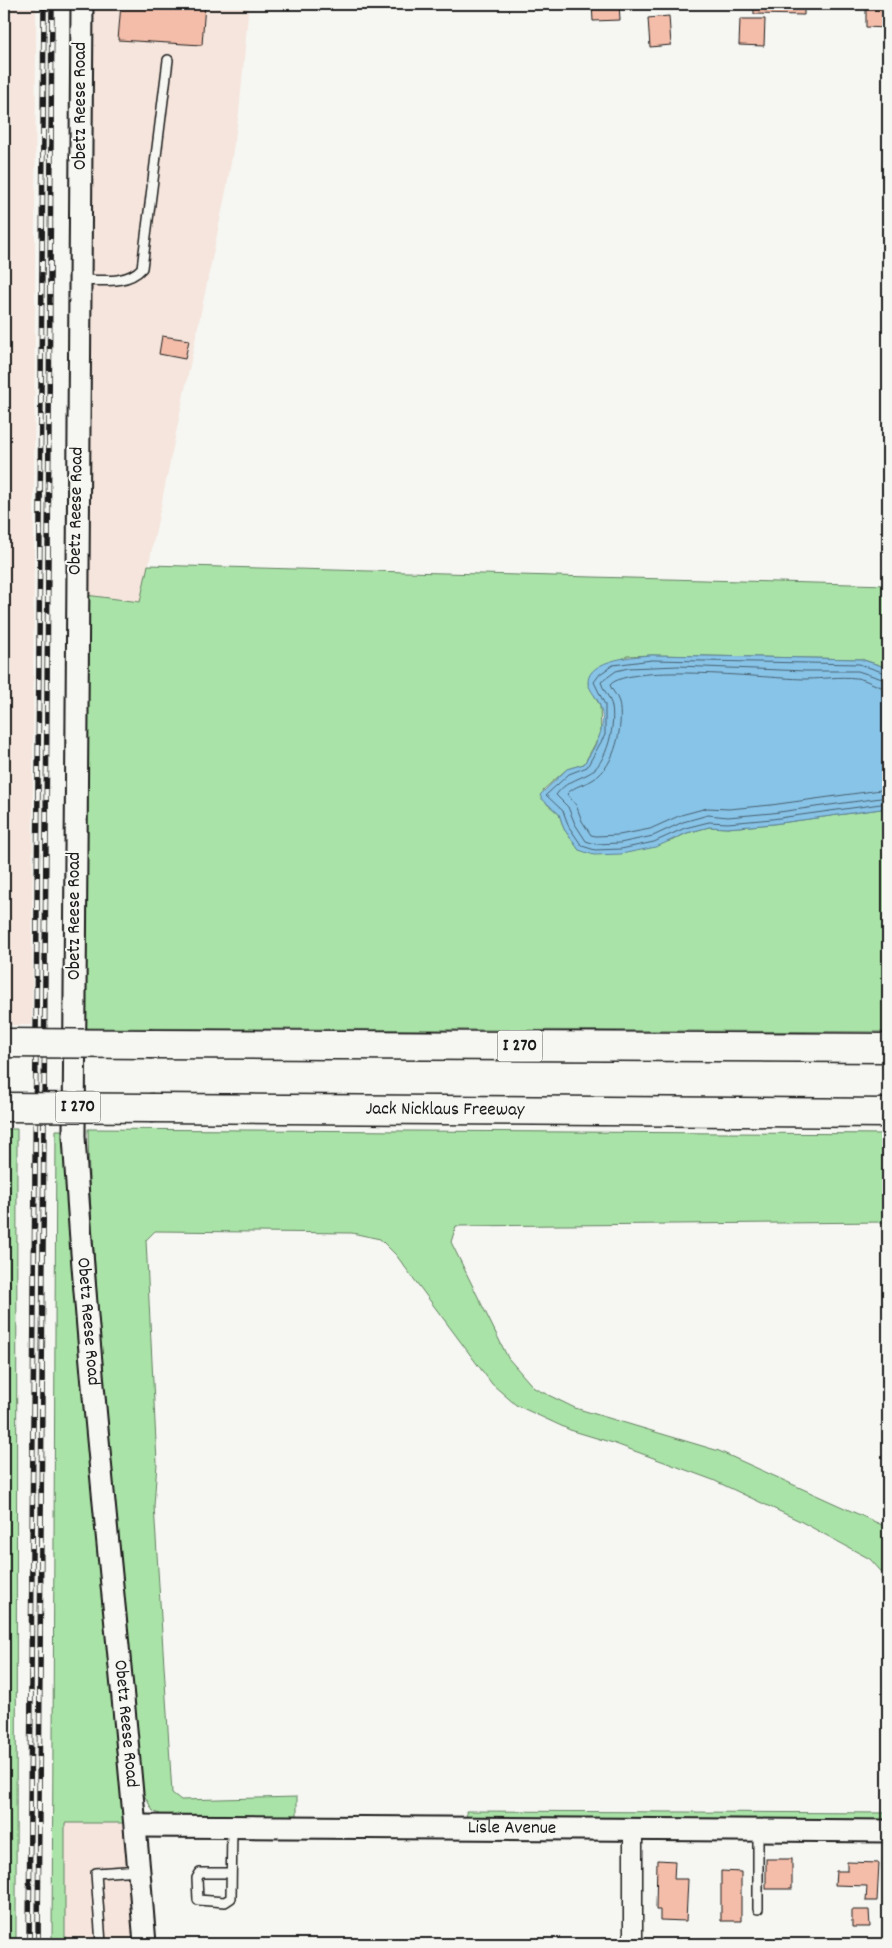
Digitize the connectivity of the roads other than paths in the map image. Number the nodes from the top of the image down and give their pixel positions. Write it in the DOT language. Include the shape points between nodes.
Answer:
graph roads {
  1 [pos="82,4"];
  2 [pos="168,60"];
  3 [pos="79,280"];
  4 [pos="4,1043"];
  5 [pos="888,1048"];
  6 [pos="4,1107"];
  7 [pos="888,1113"];
  8 [pos="136,1826"];
  9 [pos="232,1826"];
  10 [pos="633,1828"];
  11 [pos="758,1830"];
  12 [pos="888,1831"];
  13 [pos="139,1870"];
  14 [pos="231,1873"];
  15 [pos="758,1909"];
  16 [pos="101,1944"];
  17 [pos="145,1944"];
  18 [pos="633,1944"];
  1 -- 3 [label="street, Obetz Reese Road"];
  2 -- 3 [label="lane" via="142,268 125,280"];
  3 -- 8 [label="street, Obetz Reese Road" via="74,1136 81,1252"];
  4 -- 5 [label="highway, I 270, bridge"];
  6 -- 7 [label="highway, Jack Nicklaus Freeway / I 270, bridge"];
  8 -- 9 [label="street, Lisle Avenue"];
  8 -- 13 [label="street, Obetz Reese Road"];
  9 -- 10 [label="street, Lisle Avenue"];
  9 -- 14 [label="lane"];
  10 -- 11 [label="street, Lisle Avenue"];
  10 -- 18 [label="street"];
  11 -- 12 [label="street, Lisle Avenue"];
  11 -- 15 [label="lane"];
  13 -- 16 [label="lane" via="96,1873"];
  13 -- 17 [label="street, Obetz Reese Road"];
  14 -- 14 [label="lane" via="229,1901 198,1900 197,1878 200,1873"];
}
